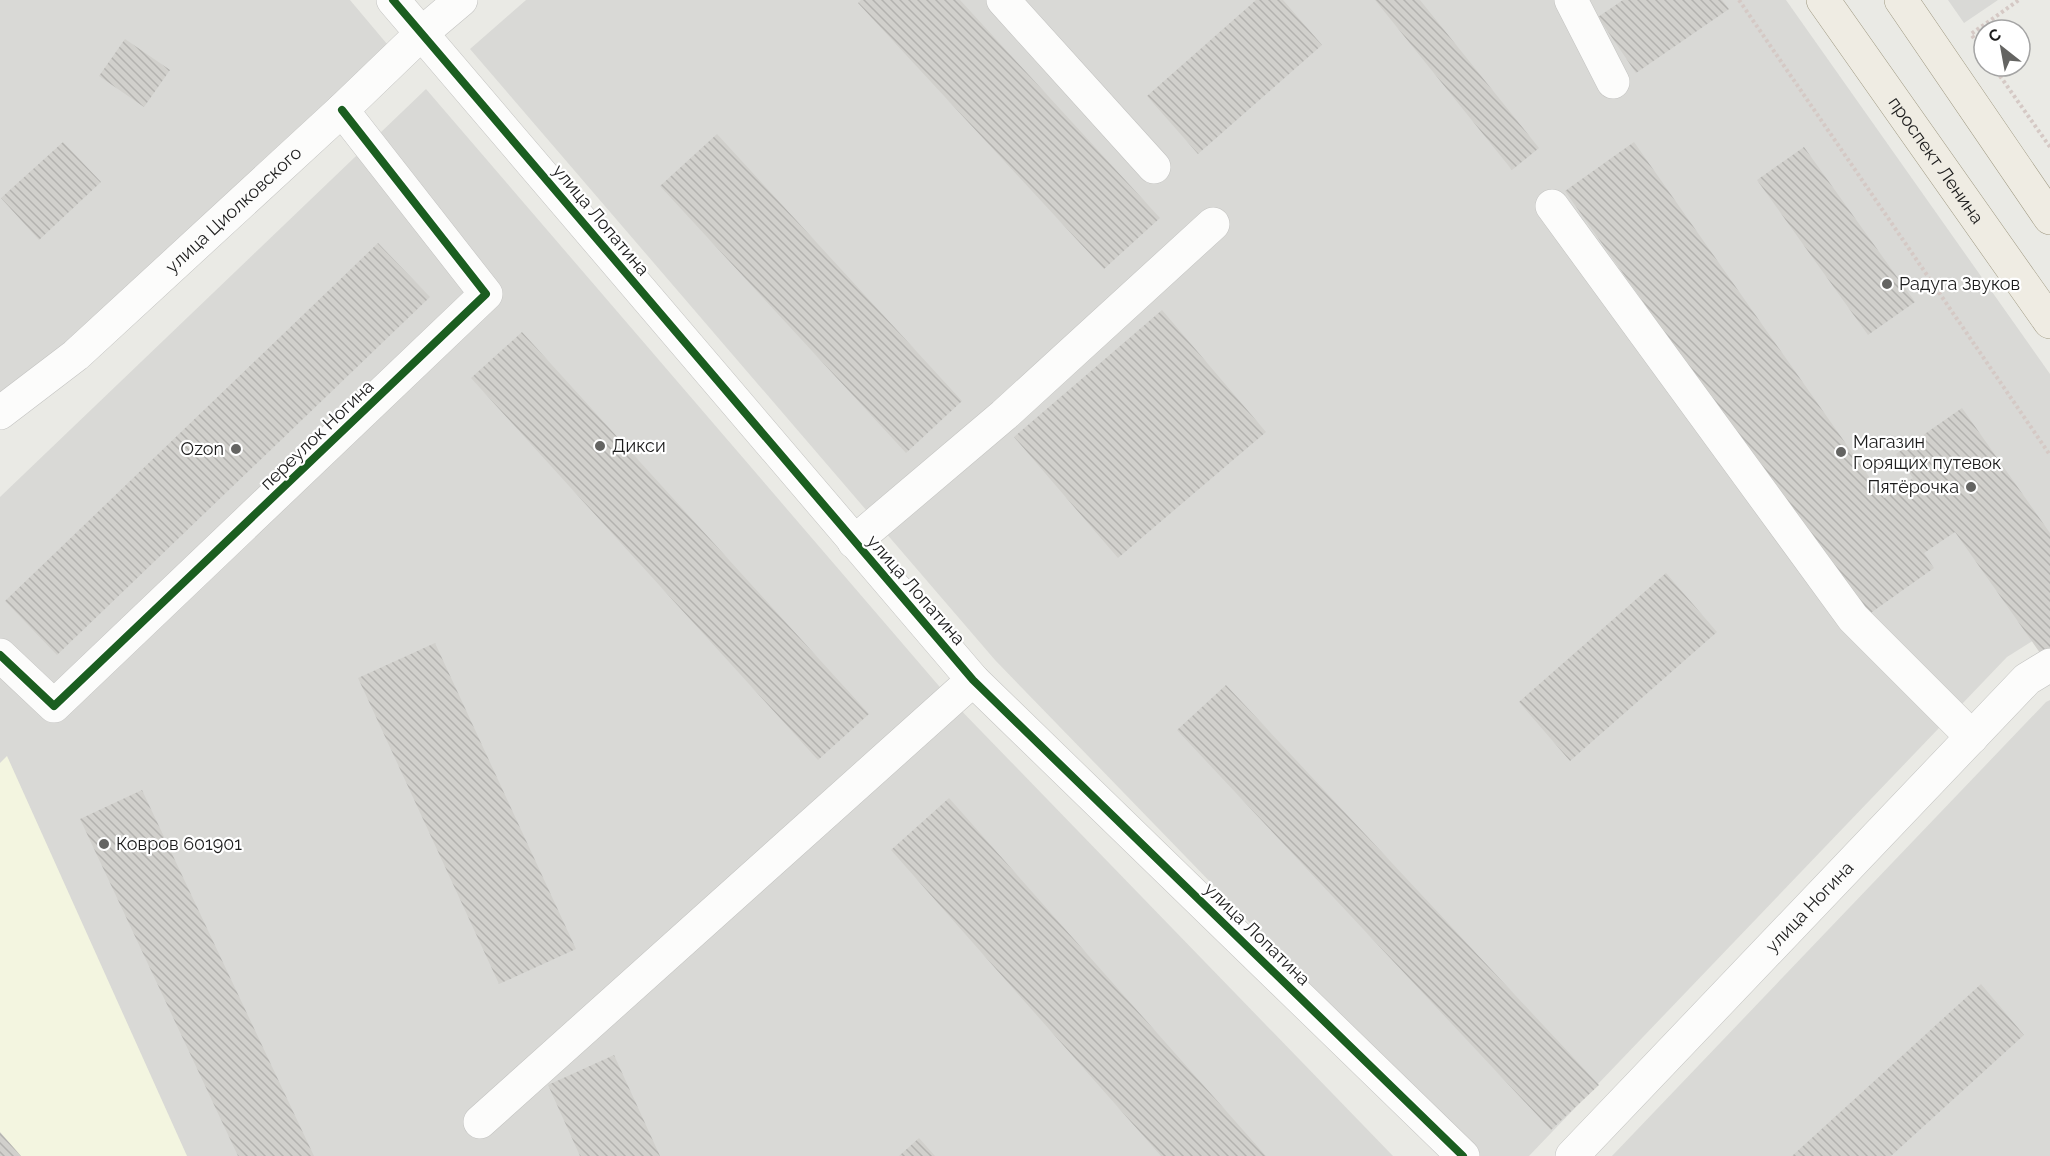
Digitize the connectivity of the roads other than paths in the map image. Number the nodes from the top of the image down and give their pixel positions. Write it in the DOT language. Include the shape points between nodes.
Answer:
graph roads {
  1 [pos="393,0"];
  2 [pos="461,0"];
  3 [pos="1003,0"];
  4 [pos="1571,0"];
  5 [pos="1823,0"];
  6 [pos="1901,0"];
  7 [pos="422,33"];
  8 [pos="1613,82"];
  9 [pos="342,110"];
  10 [pos="1154,167"];
  11 [pos="1552,206"];
  12 [pos="2050,218"];
  13 [pos="1213,224"];
  14 [pos="2050,322"];
  15 [pos="0,413"];
  16 [pos="854,542"];
  17 [pos="0,655"];
  18 [pos="2050,666"];
  19 [pos="973,680"];
  20 [pos="1972,737"];
  21 [pos="480,1122"];
  22 [pos="1463,1156"];
  23 [pos="1572,1156"];
  1 -- 7 [label="street, улица Лопатина"];
  2 -- 7 [label="street, улица Циолковского"];
  3 -- 10 [label="street"];
  4 -- 8 [label="street"];
  5 -- 14 [label="main road, проспект Ленина"];
  6 -- 12 [label="main road"];
  7 -- 9 [label="street, улица Циолковского"];
  7 -- 16 [label="street, улица Лопатина"];
  9 -- 15 [label="street, улица Циолковского" via="76,356"];
  9 -- 17 [label="street, переулок Ногина" via="486,294 54,706"];
  11 -- 20 [label="street" via="1853,618"];
  13 -- 16 [label="street" via="1004,415"];
  16 -- 19 [label="street, улица Лопатина"];
  18 -- 20 [label="street, улица Ногина" via="2027,679"];
  19 -- 21 [label="street"];
  19 -- 22 [label="street, улица Лопатина"];
  20 -- 23 [label="street, улица Ногина"];
}
